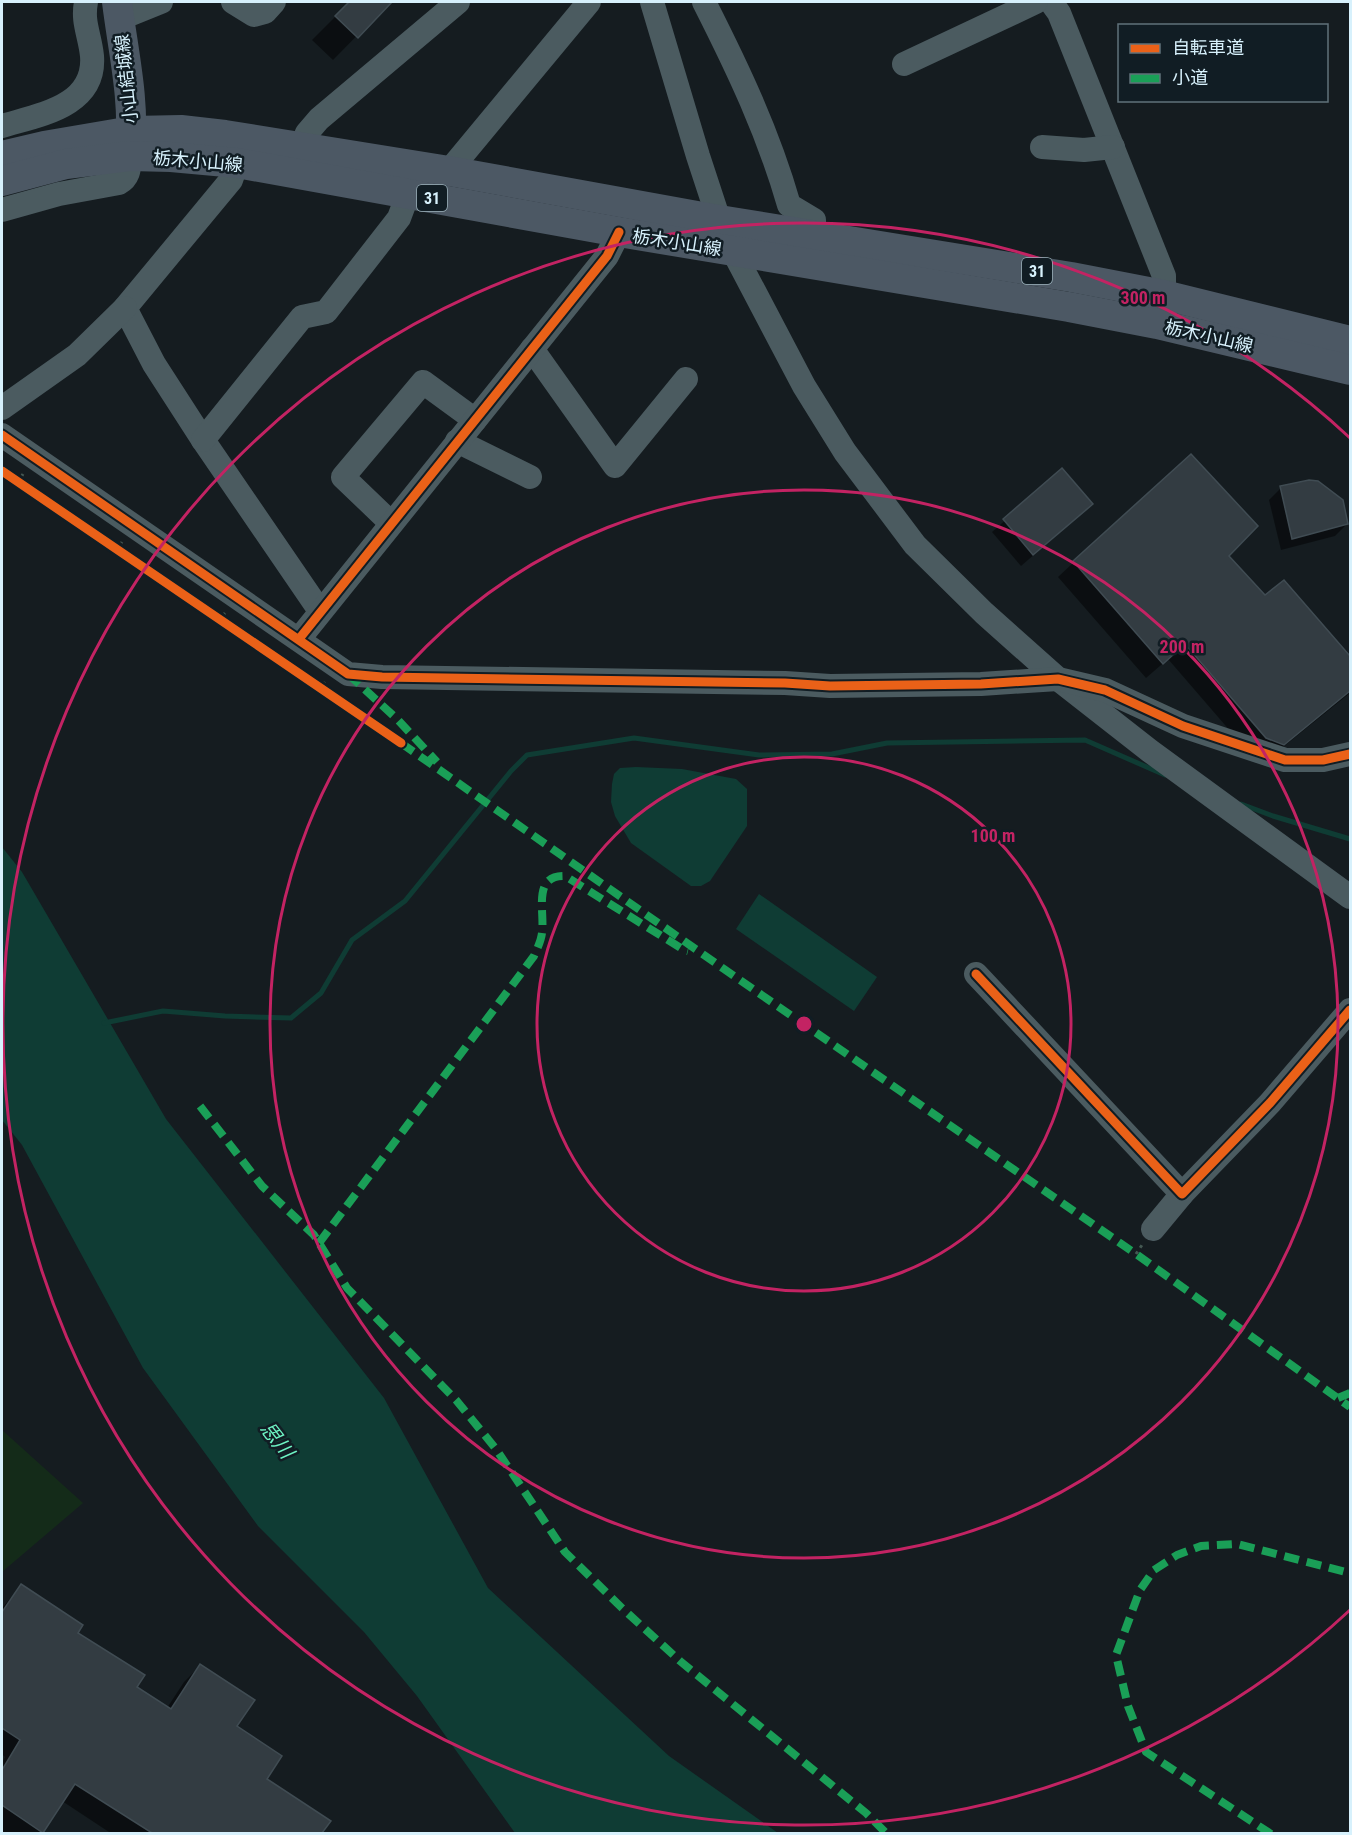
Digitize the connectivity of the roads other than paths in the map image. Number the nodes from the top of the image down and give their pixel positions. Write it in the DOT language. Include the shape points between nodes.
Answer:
graph roads {
  1 [pos="86,2"];
  2 [pos="161,2"];
  3 [pos="233,2"];
  4 [pos="274,2"];
  5 [pos="458,2"];
  6 [pos="589,2"];
  7 [pos="652,2"];
  8 [pos="704,2"];
  9 [pos="1036,2"];
  10 [pos="1052,2"];
  11 [pos="118,10"];
  12 [pos="904,63"];
  13 [pos="2,126"];
  14 [pos="131,144"];
  15 [pos="301,147"];
  16 [pos="1042,147"];
  17 [pos="1113,147"];
  18 [pos="2,156"];
  19 [pos="237,163"];
  20 [pos="449,171"];
  21 [pos="2,182"];
  22 [pos="408,194"];
  23 [pos="2,210"];
  24 [pos="719,220"];
  25 [pos="619,232"];
  26 [pos="814,235"];
  27 [pos="733,251"];
  28 [pos="1164,295"];
  29 [pos="125,308"];
  30 [pos="1157,324"];
  31 [pos="1350,341"];
  32 [pos="532,349"];
  33 [pos="1350,370"];
  34 [pos="686,379"];
  35 [pos="2,408"];
  36 [pos="475,420"];
  37 [pos="2,435"];
  38 [pos="202,440"];
  39 [pos="458,441"];
  40 [pos="530,477"];
  41 [pos="391,523"];
  42 [pos="320,611"];
  43 [pos="298,639"];
  44 [pos="1058,679"];
  45 [pos="1350,754"];
  46 [pos="1350,897"];
  47 [pos="976,974"];
  48 [pos="1350,1010"];
  49 [pos="1182,1194"];
  50 [pos="1154,1228"];
  1 -- 13 [label="street" via="83,15 92,58 82,91 56,110"];
  2 -- 11 [label="street"];
  3 -- 4 [label="street" via="254,15 265,12"];
  5 -- 15 [label="street" via="319,119"];
  6 -- 20 [label="street"];
  7 -- 24 [label="street"];
  8 -- 26 [label="street" via="744,81 776,159 789,206 814,220"];
  9 -- 12 [label="street"];
  10 -- 17 [label="street"];
  11 -- 14 [label="main road, 小山結城線" via="129,82"];
  14 -- 15 [label="main road, 栃木小山線 / 31" via="181,130"];
  14 -- 18 [label="main road, 栃木小山線 / 31" via="44,146"];
  14 -- 19 [label="main road, 栃木小山線 / 31" via="171,157"];
  14 -- 21 [label="main road, 栃木小山線 / 31"];
  14 -- 23 [label="street" via="125,180"];
  15 -- 20 [label="main road, 栃木小山線 / 31"];
  16 -- 17 [label="street"];
  17 -- 28 [label="street" via="1164,276"];
  19 -- 22 [label="main road, 栃木小山線 / 31"];
  19 -- 29 [label="street" via="225,188"];
  20 -- 24 [label="main road, 栃木小山線 / 31"];
  22 -- 25 [label="main road, 栃木小山線 / 31"];
  22 -- 38 [label="street" via="399,219 326,312 302,317"];
  24 -- 26 [label="main road, 栃木小山線 / 31"];
  24 -- 27 [label="street"];
  25 -- 27 [label="main road, 栃木小山線 / 31"];
  25 -- 32 [label="street" via="607,255"];
  26 -- 28 [label="main road, 栃木小山線 / 31"];
  27 -- 30 [label="main road, 栃木小山線 / 31"];
  27 -- 44 [label="street" via="804,387 845,452 915,545"];
  28 -- 30 [label="street"];
  28 -- 31 [label="main road, 栃木小山線 / 31"];
  29 -- 35 [label="street" via="77,355"];
  29 -- 38 [label="street" via="154,364"];
  30 -- 33 [label="main road, 栃木小山線 / 31"];
  32 -- 34 [label="street" via="615,466"];
  32 -- 36 [label="street"];
  36 -- 39 [label="street"];
  36 -- 41 [label="street" via="423,382 343,477"];
  37 -- 43 [label="street"];
  38 -- 42 [label="street"];
  39 -- 40 [label="street"];
  39 -- 41 [label="street"];
  41 -- 42 [label="street"];
  42 -- 43 [label="street"];
  43 -- 44 [label="street" via="348,674 382,677 830,686"];
  44 -- 45 [label="street" via="1106,690 1183,726 1285,760 1323,760"];
  44 -- 46 [label="street"];
  47 -- 49 [label="street"];
  48 -- 49 [label="street" via="1270,1103"];
  49 -- 50 [label="street"];
}
